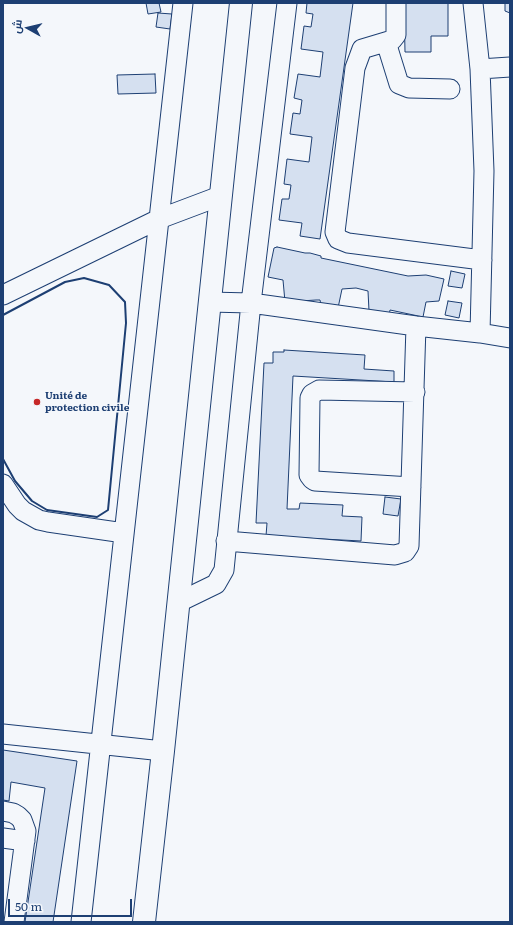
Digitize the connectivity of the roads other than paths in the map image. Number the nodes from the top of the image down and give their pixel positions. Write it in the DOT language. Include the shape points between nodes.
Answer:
graph roads {
  1 [pos="184,3"];
  2 [pos="241,3"];
  3 [pos="287,3"];
  4 [pos="396,3"];
  5 [pos="473,3"];
  6 [pos="386,42"];
  7 [pos="510,67"];
  8 [pos="480,70"];
  9 [pos="450,89"];
  10 [pos="220,196"];
  11 [pos="159,219"];
  12 [pos="482,260"];
  13 [pos="3,295"];
  14 [pos="209,302"];
  15 [pos="251,303"];
  16 [pos="416,326"];
  17 [pos="480,333"];
  18 [pos="510,338"];
  19 [pos="415,392"];
  20 [pos="3,484"];
  21 [pos="411,487"];
  22 [pos="124,533"];
  23 [pos="226,541"];
  24 [pos="179,602"];
  25 [pos="3,734"];
  26 [pos="100,745"];
  27 [pos="163,751"];
  28 [pos="3,811"];
  29 [pos="3,838"];
  30 [pos="25,841"];
  31 [pos="14,922"];
  32 [pos="81,922"];
  33 [pos="144,922"];
  1 -- 11 [label="street"];
  2 -- 10 [label="main road"];
  3 -- 15 [label="street"];
  4 -- 6 [label="street" via="396,35"];
  5 -- 8 [label="street"];
  6 -- 9 [label="street" via="399,84 408,88"];
  6 -- 12 [label="street" via="362,49 355,68 335,232 338,239 348,244"];
  7 -- 8 [label="street"];
  8 -- 12 [label="street" via="484,171"];
  10 -- 11 [label="street"];
  10 -- 14 [label="main road"];
  11 -- 13 [label="street"];
  11 -- 22 [label="street"];
  12 -- 17 [label="street"];
  14 -- 15 [label="street"];
  14 -- 24 [label="main road"];
  15 -- 16 [label="street"];
  15 -- 23 [label="street"];
  16 -- 17 [label="street"];
  16 -- 19 [label="street"];
  17 -- 18 [label="street"];
  19 -- 21 [label="street"];
  19 -- 21 [label="street" via="319,390 310,398 309,475 312,479"];
  20 -- 22 [label="street" via="23,511 39,520"];
  21 -- 23 [label="street" via="409,546 405,552 395,555"];
  22 -- 26 [label="street"];
  23 -- 24 [label="street" via="224,570 216,584"];
  24 -- 27 [label="main road"];
  25 -- 26 [label="street"];
  26 -- 27 [label="street"];
  26 -- 32 [label="street"];
  27 -- 33 [label="main road"];
  28 -- 30 [label="street" via="14,813 22,820 26,831"];
  29 -- 30 [label="street"];
  30 -- 31 [label="street"];
}
